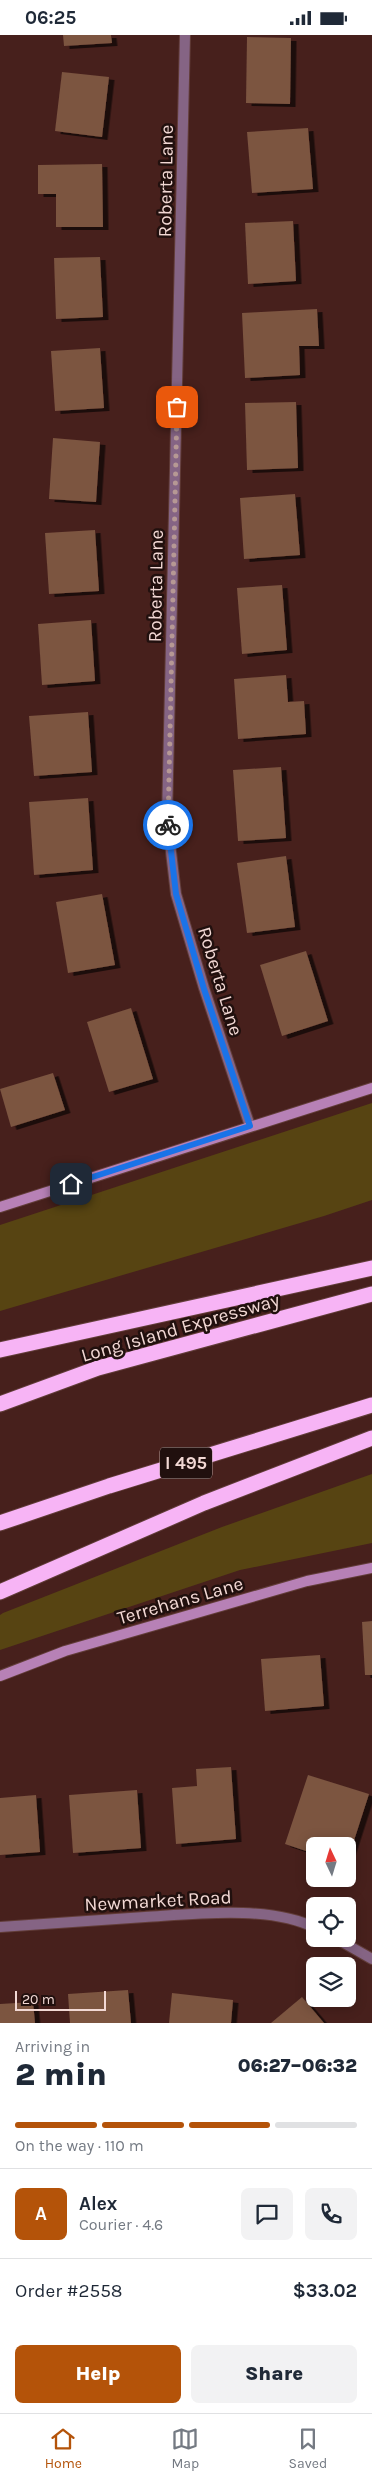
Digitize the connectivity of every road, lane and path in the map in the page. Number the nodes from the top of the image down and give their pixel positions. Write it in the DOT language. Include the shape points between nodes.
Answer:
graph roads {
  1 [pos="186,35"];
  2 [pos="372,1088"];
  3 [pos="250,1126"];
  4 [pos="0,1207"];
  5 [pos="372,1269"];
  6 [pos="372,1295"];
  7 [pos="0,1350"];
  8 [pos="0,1404"];
  9 [pos="372,1405"];
  10 [pos="372,1438"];
  11 [pos="0,1523"];
  12 [pos="372,1568"];
  13 [pos="0,1592"];
  14 [pos="0,1675"];
  15 [pos="306,1923"];
  16 [pos="0,1927"];
  17 [pos="350,1947"];
  18 [pos="372,1959"];
  1 -- 3 [label="street, Roberta Lane" via="167,818 176,894"];
  2 -- 3 [label="main road"];
  3 -- 4 [label="main road"];
  5 -- 7 [label="highway"];
  6 -- 8 [label="highway, Long Island Expressway" via="98,1369"];
  9 -- 11 [label="highway, I 495"];
  10 -- 13 [label="highway" via="204,1503"];
  12 -- 14 [label="main road, Terrehans Lane" via="308,1581 84,1646"];
  15 -- 16 [label="street, Newmarket Road" via="273,1916 222,1912"];
  17 -- 18 [label="street"];
}
